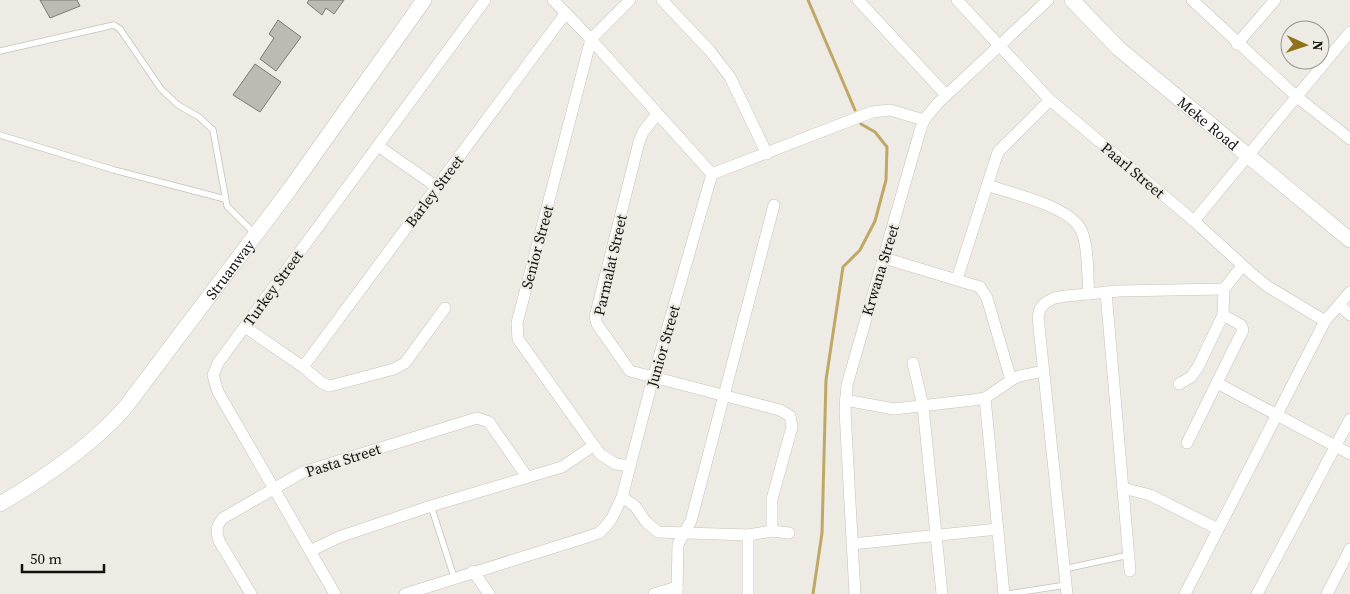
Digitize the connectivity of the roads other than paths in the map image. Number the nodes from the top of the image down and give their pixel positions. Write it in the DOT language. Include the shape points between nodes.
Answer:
graph roads {
  1 [pos="424,0"];
  2 [pos="485,0"];
  3 [pos="553,0"];
  4 [pos="630,0"];
  5 [pos="662,0"];
  6 [pos="858,0"];
  7 [pos="957,0"];
  8 [pos="1048,0"];
  9 [pos="1072,0"];
  10 [pos="1192,0"];
  11 [pos="1275,0"];
  12 [pos="565,14"];
  13 [pos="1350,32"];
  14 [pos="591,39"];
  15 [pos="1237,44"];
  16 [pos="999,47"];
  17 [pos="0,51"];
  18 [pos="946,95"];
  19 [pos="1297,97"];
  20 [pos="1050,100"];
  21 [pos="657,114"];
  22 [pos="924,120"];
  23 [pos="0,135"];
  24 [pos="1350,139"];
  25 [pos="378,146"];
  26 [pos="767,154"];
  27 [pos="1248,156"];
  28 [pos="712,174"];
  29 [pos="987,185"];
  30 [pos="437,187"];
  31 [pos="225,199"];
  32 [pos="774,205"];
  33 [pos="1194,221"];
  34 [pos="256,234"];
  35 [pos="1350,240"];
  36 [pos="884,258"];
  37 [pos="1242,266"];
  38 [pos="957,279"];
  39 [pos="1224,289"];
  40 [pos="1106,292"];
  41 [pos="1350,292"];
  42 [pos="1089,294"];
  43 [pos="1338,305"];
  44 [pos="445,308"];
  45 [pos="1223,315"];
  46 [pos="1350,315"];
  47 [pos="1325,321"];
  48 [pos="245,327"];
  49 [pos="913,363"];
  50 [pos="303,367"];
  51 [pos="1043,372"];
  52 [pos="653,378"];
  53 [pos="1011,380"];
  54 [pos="1217,383"];
  55 [pos="1180,384"];
  56 [pos="725,396"];
  57 [pos="985,398"];
  58 [pos="845,400"];
  59 [pos="923,406"];
  60 [pos="1276,415"];
  61 [pos="1350,419"];
  62 [pos="1187,443"];
  63 [pos="593,446"];
  64 [pos="1335,446"];
  65 [pos="1350,454"];
  66 [pos="630,466"];
  67 [pos="527,477"];
  68 [pos="1123,488"];
  69 [pos="273,490"];
  70 [pos="622,497"];
  71 [pos="0,504"];
  72 [pos="431,506"];
  73 [pos="998,529"];
  74 [pos="1218,529"];
  75 [pos="772,531"];
  76 [pos="789,533"];
  77 [pos="683,534"];
  78 [pos="748,535"];
  79 [pos="936,536"];
  80 [pos="852,544"];
  81 [pos="1350,549"];
  82 [pos="310,551"];
  83 [pos="1129,556"];
  84 [pos="1064,569"];
  85 [pos="474,571"];
  86 [pos="1130,571"];
  87 [pos="454,577"];
  88 [pos="1066,590"];
  89 [pos="677,591"];
  90 [pos="1191,592"];
  91 [pos="250,594"];
  92 [pos="335,594"];
  93 [pos="405,594"];
  94 [pos="489,594"];
  95 [pos="654,594"];
  96 [pos="748,594"];
  97 [pos="855,594"];
  98 [pos="942,594"];
  99 [pos="1006,594"];
  100 [pos="1257,594"];
  101 [pos="1327,594"];
  1 -- 34 [label="street, Struanway"];
  2 -- 25 [label="street, Turkey Street"];
  3 -- 12 [label="street"];
  4 -- 14 [label="street"];
  5 -- 26 [label="street" via="710,51 730,78"];
  6 -- 18 [label="street"];
  7 -- 16 [label="street, Paarl Street"];
  8 -- 16 [label="street, Krwana Street"];
  9 -- 27 [label="street, Meke Road" via="1118,48"];
  10 -- 15 [label="street"];
  11 -- 15 [label="street"];
  12 -- 14 [label="street"];
  12 -- 30 [label="street, Barley Street"];
  13 -- 19 [label="street"];
  14 -- 21 [label="street"];
  14 -- 63 [label="street, Senior Street" via="516,333"];
  15 -- 19 [label="street"];
  16 -- 18 [label="street, Krwana Street"];
  16 -- 20 [label="street, Paarl Street"];
  17 -- 31 [label="lane" via="114,25 162,89 213,130"];
  18 -- 22 [label="street, Krwana Street"];
  19 -- 24 [label="street"];
  19 -- 27 [label="street"];
  20 -- 29 [label="street" via="998,152"];
  20 -- 33 [label="street, Paarl Street"];
  21 -- 28 [label="street"];
  21 -- 52 [label="street, Parmalat Street" via="639,142 595,317 627,368"];
  22 -- 26 [label="street" via="890,110 872,112 840,122"];
  22 -- 36 [label="street, Krwana Street"];
  23 -- 31 [label="lane"];
  25 -- 30 [label="street"];
  25 -- 48 [label="street, Turkey Street"];
  26 -- 28 [label="street"];
  27 -- 33 [label="street"];
  27 -- 35 [label="street, Meke Road"];
  28 -- 52 [label="street, Junior Street"];
  29 -- 38 [label="street"];
  29 -- 42 [label="street" via="1055,209 1078,225 1084,240"];
  30 -- 50 [label="street, Barley Street"];
  31 -- 34 [label="lane" via="233,214"];
  32 -- 56 [label="street"];
  33 -- 37 [label="street, Paarl Street"];
  34 -- 71 [label="street, Struanway" via="115,419 70,458"];
  36 -- 38 [label="street"];
  36 -- 58 [label="street, Krwana Street"];
  37 -- 39 [label="street"];
  37 -- 47 [label="street, Paarl Street" via="1267,286"];
  38 -- 53 [label="street" via="980,287 984,292"];
  39 -- 40 [label="street"];
  39 -- 45 [label="street"];
  40 -- 42 [label="street"];
  40 -- 68 [label="street"];
  41 -- 43 [label="street"];
  42 -- 51 [label="street" via="1054,298 1040,309"];
  43 -- 46 [label="street"];
  43 -- 47 [label="street"];
  44 -- 50 [label="street" via="400,366 330,386"];
  45 -- 54 [label="street" via="1241,325 1243,330"];
  45 -- 55 [label="street" via="1196,372"];
  47 -- 60 [label="street"];
  48 -- 50 [label="street"];
  48 -- 69 [label="street, Turkey Street" via="213,375 216,388"];
  49 -- 59 [label="street"];
  51 -- 53 [label="street"];
  51 -- 84 [label="street"];
  52 -- 56 [label="street, Parmalat Street"];
  52 -- 66 [label="street, Junior Street"];
  53 -- 57 [label="street"];
  54 -- 60 [label="street"];
  54 -- 62 [label="street"];
  56 -- 75 [label="street, Parmalat Street" via="790,416 792,427 772,499"];
  56 -- 77 [label="street" via="691,522"];
  57 -- 59 [label="street"];
  57 -- 73 [label="street"];
  58 -- 59 [label="street" via="894,409"];
  58 -- 80 [label="street, Krwana Street"];
  59 -- 79 [label="street"];
  60 -- 64 [label="street"];
  60 -- 74 [label="street"];
  61 -- 64 [label="street"];
  63 -- 66 [label="street, Senior Street" via="606,460"];
  63 -- 67 [label="street" via="562,468"];
  64 -- 65 [label="street"];
  64 -- 100 [label="street"];
  66 -- 70 [label="street, Junior Street"];
  67 -- 69 [label="street, Pasta Street" via="489,422 478,418 308,470"];
  67 -- 72 [label="street"];
  68 -- 74 [label="street" via="1150,495"];
  68 -- 83 [label="street"];
  69 -- 82 [label="street, Turkey Street"];
  69 -- 91 [label="street, Pasta Street" via="223,518 217,528 219,541"];
  70 -- 77 [label="street" via="636,506 654,530"];
  70 -- 85 [label="street, Junior Street" via="612,518 599,533"];
  72 -- 82 [label="street" via="339,537"];
  72 -- 87 [label="lane"];
  73 -- 79 [label="street"];
  73 -- 99 [label="street"];
  74 -- 90 [label="street"];
  75 -- 76 [label="street"];
  75 -- 78 [label="street"];
  77 -- 78 [label="street"];
  77 -- 89 [label="street" via="678,544"];
  78 -- 96 [label="street"];
  79 -- 80 [label="street"];
  79 -- 98 [label="street"];
  80 -- 97 [label="street, Krwana Street"];
  81 -- 101 [label="street"];
  82 -- 92 [label="street, Turkey Street"];
  83 -- 84 [label="lane"];
  83 -- 86 [label="street"];
  84 -- 88 [label="street"];
  85 -- 87 [label="street, Junior Street"];
  85 -- 94 [label="street"];
  87 -- 93 [label="street, Junior Street"];
  88 -- 99 [label="lane"];
  89 -- 95 [label="street"];
}
